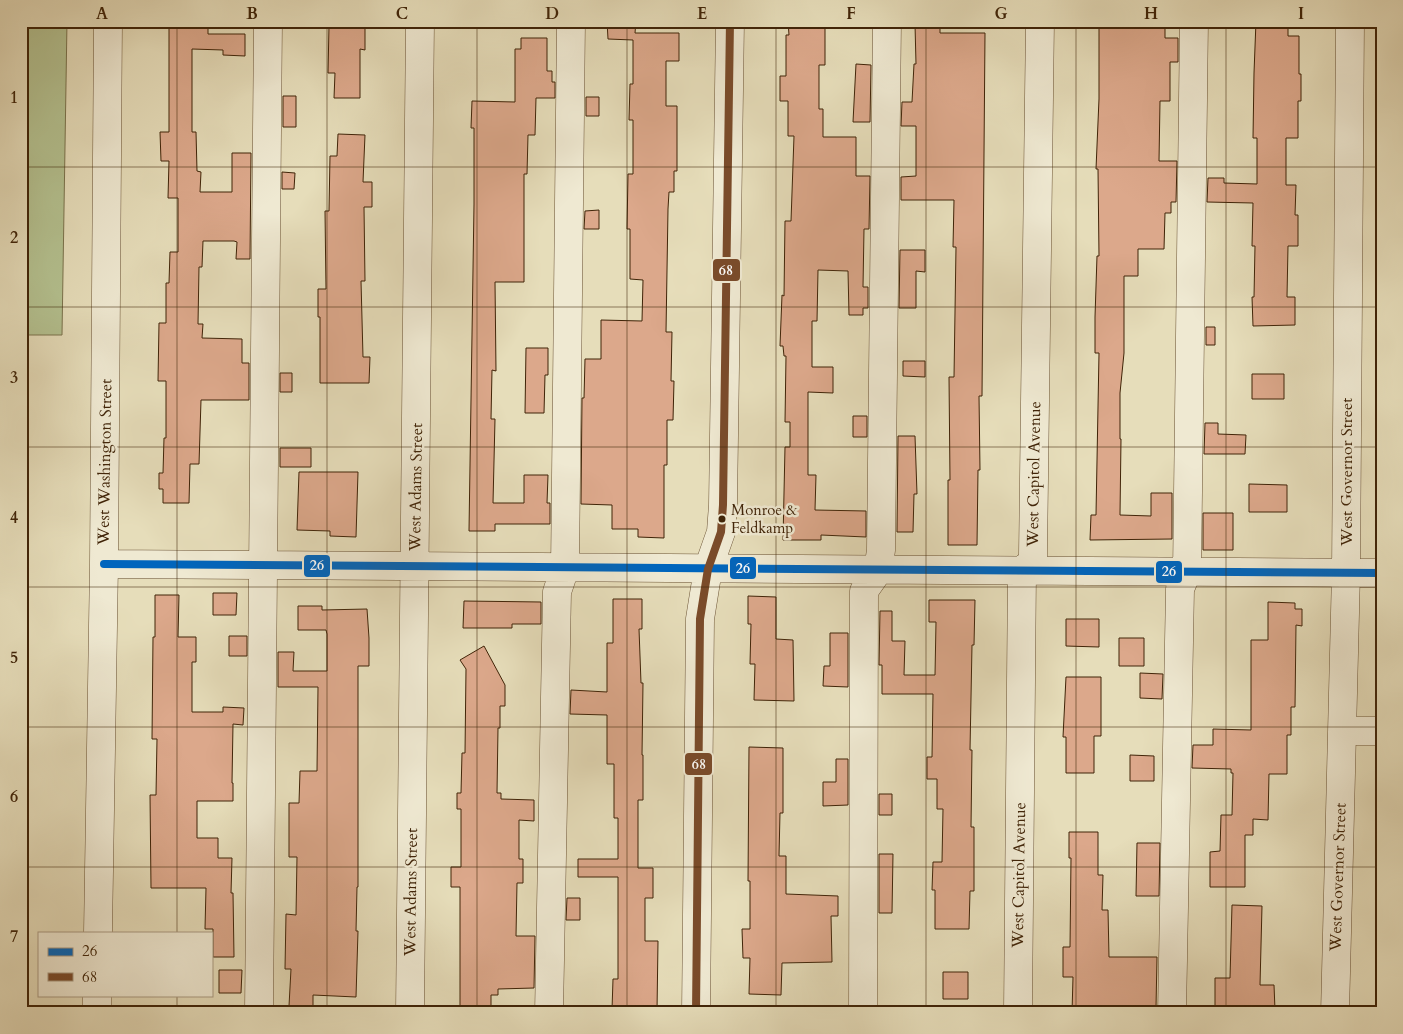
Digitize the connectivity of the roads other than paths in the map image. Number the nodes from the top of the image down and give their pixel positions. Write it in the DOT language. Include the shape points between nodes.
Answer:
graph roads {
  1 [pos="108,21"];
  2 [pos="268,21"];
  3 [pos="420,21"];
  4 [pos="572,21"];
  5 [pos="730,21"];
  6 [pos="887,21"];
  7 [pos="1040,21"];
  8 [pos="1194,21"];
  9 [pos="1350,21"];
  10 [pos="104,564"];
  11 [pos="262,566"];
  12 [pos="415,567"];
  13 [pos="565,568"];
  14 [pos="708,569"];
  15 [pos="878,570"];
  16 [pos="1022,572"];
  17 [pos="1187,572"];
  18 [pos="1346,573"];
  19 [pos="1382,573"];
  20 [pos="1343,731"];
  21 [pos="1382,732"];
  22 [pos="98,932"];
  23 [pos="97,996"];
  24 [pos="97,1013"];
  25 [pos="259,1013"];
  26 [pos="410,1013"];
  27 [pos="549,1013"];
  28 [pos="696,1013"];
  29 [pos="863,1013"];
  30 [pos="1018,1013"];
  31 [pos="1172,1013"];
  32 [pos="1335,1013"];
  1 -- 10 [label="street, West Washington Street"];
  2 -- 11 [label="street"];
  3 -- 12 [label="street, West Adams Street"];
  4 -- 13 [label="street"];
  5 -- 14 [label="street" via="723,505 720,532"];
  6 -- 15 [label="street" via="881,550"];
  7 -- 16 [label="street, West Capitol Avenue" via="1033,562"];
  8 -- 17 [label="street"];
  9 -- 18 [label="street, West Governor Street"];
  10 -- 11 [label="street"];
  10 -- 22 [label="street, West Washington Street"];
  11 -- 12 [label="street"];
  11 -- 25 [label="street"];
  12 -- 13 [label="street"];
  12 -- 26 [label="street, West Adams Street"];
  13 -- 14 [label="street"];
  13 -- 27 [label="street" via="557,592"];
  14 -- 15 [label="street"];
  14 -- 28 [label="street" via="700,620"];
  15 -- 16 [label="street"];
  15 -- 29 [label="street" via="864,591"];
  16 -- 17 [label="street"];
  16 -- 30 [label="street, West Capitol Avenue"];
  17 -- 18 [label="street"];
  17 -- 31 [label="street" via="1180,589"];
  18 -- 19 [label="street"];
  18 -- 20 [label="street, West Governor Street"];
  20 -- 21 [label="street"];
  20 -- 32 [label="street, West Governor Street"];
  23 -- 24 [label="street"];
}
